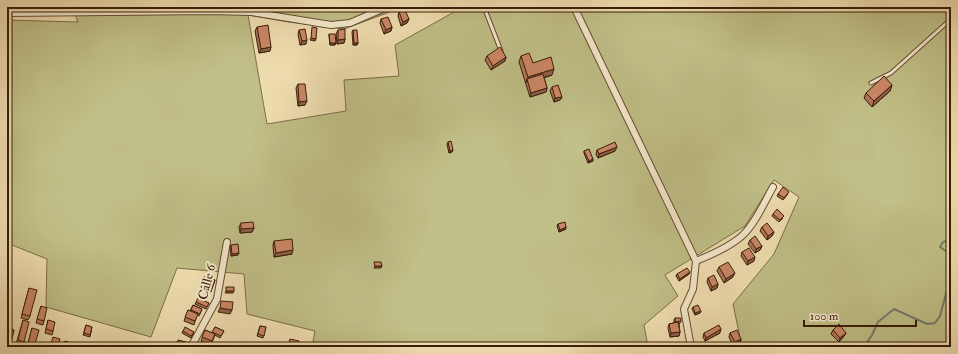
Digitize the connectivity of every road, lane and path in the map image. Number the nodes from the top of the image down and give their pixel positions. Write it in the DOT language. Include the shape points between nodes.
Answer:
graph roads {
  1 [pos="258,7"];
  2 [pos="387,7"];
  3 [pos="484,7"];
  4 [pos="574,7"];
  5 [pos="212,9"];
  6 [pos="251,12"];
  7 [pos="7,13"];
  8 [pos="951,20"];
  9 [pos="503,54"];
  10 [pos="871,83"];
  11 [pos="773,187"];
  12 [pos="227,242"];
  13 [pos="696,261"];
  14 [pos="191,347"];
  15 [pos="692,347"];
  1 -- 6 [label="lane"];
  2 -- 6 [label="street" via="350,22 331,25"];
  3 -- 9 [label="lane"];
  4 -- 13 [label="street"];
  5 -- 6 [label="street"];
  5 -- 7 [label="street"];
  8 -- 10 [label="lane" via="892,73"];
  11 -- 13 [label="street" via="754,221 743,234 712,255"];
  12 -- 14 [label="street, Calle 6" via="217,299"];
  13 -- 15 [label="street" via="694,289 684,309"];
}
